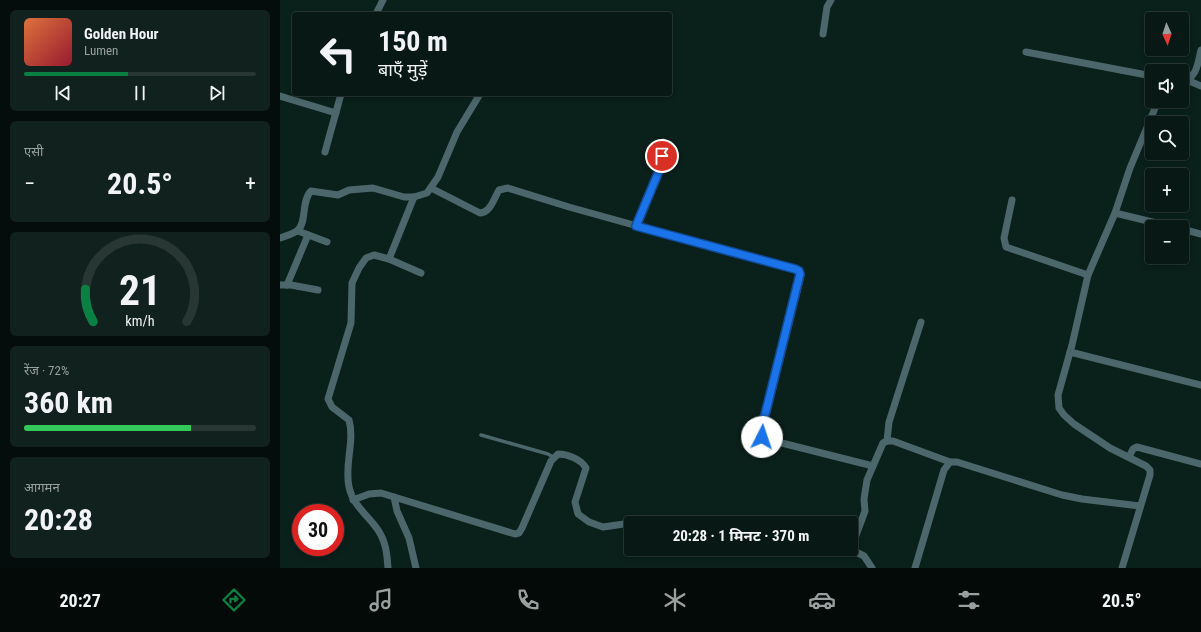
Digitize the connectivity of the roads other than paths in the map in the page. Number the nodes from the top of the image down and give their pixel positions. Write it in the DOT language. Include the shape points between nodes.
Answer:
graph roads {
  1 [pos="383,0"];
  2 [pos="831,0"];
  3 [pos="377,12"];
  4 [pos="823,34"];
  5 [pos="1201,50"];
  6 [pos="1026,52"];
  7 [pos="1145,75"];
  8 [pos="1189,78"];
  9 [pos="1189,82"];
  10 [pos="1201,86"];
  11 [pos="280,96"];
  12 [pos="340,96"];
  13 [pos="479,96"];
  14 [pos="1155,108"];
  15 [pos="336,113"];
  16 [pos="662,140"];
  17 [pos="325,152"];
  18 [pos="432,188"];
  19 [pos="414,197"];
  20 [pos="1012,200"];
  21 [pos="1115,213"];
  22 [pos="1145,220"];
  23 [pos="636,226"];
  24 [pos="298,231"];
  25 [pos="1189,231"];
  26 [pos="1201,234"];
  27 [pos="308,235"];
  28 [pos="280,238"];
  29 [pos="327,242"];
  30 [pos="390,259"];
  31 [pos="421,273"];
  32 [pos="1088,275"];
  33 [pos="284,285"];
  34 [pos="318,290"];
  35 [pos="922,322"];
  36 [pos="1070,352"];
  37 [pos="1201,385"];
  38 [pos="481,435"];
  39 [pos="887,441"];
  40 [pos="553,457"];
  41 [pos="1129,457"];
  42 [pos="950,462"];
  43 [pos="1201,464"];
  44 [pos="873,466"];
  45 [pos="394,497"];
  46 [pos="353,500"];
  47 [pos="1140,506"];
  48 [pos="624,524"];
  49 [pos="858,530"];
  50 [pos="858,553"];
  51 [pos="388,568"];
  52 [pos="416,568"];
  53 [pos="872,568"];
  54 [pos="915,568"];
  55 [pos="1122,568"];
  1 -- 3 [label="street"];
  2 -- 4 [label="street" via="827,7"];
  5 -- 8 [label="street" via="1194,75"];
  6 -- 7 [label="street"];
  9 -- 10 [label="street"];
  11 -- 15 [label="street"];
  12 -- 15 [label="street"];
  13 -- 18 [label="street" via="457,132"];
  14 -- 21 [label="street" via="1130,168"];
  15 -- 17 [label="street"];
  16 -- 23 [label="lane" via="659,171"];
  18 -- 19 [label="street" via="427,193"];
  18 -- 23 [label="street" via="480,213 489,208 499,190 508,188"];
  19 -- 24 [label="street" via="404,197 373,188 349,190 338,195 312,191 306,199"];
  19 -- 30 [label="street"];
  20 -- 32 [label="street" via="1004,238 1006,247"];
  21 -- 22 [label="street"];
  21 -- 32 [label="street"];
  23 -- 44 [label="street" via="799,271 800,280 761,435 766,439"];
  24 -- 27 [label="street"];
  24 -- 28 [label="street"];
  25 -- 26 [label="street"];
  27 -- 29 [label="street"];
  27 -- 33 [label="street"];
  30 -- 31 [label="street"];
  30 -- 46 [label="street" via="371,255 357,272 352,284 351,323 330,391 329,404 346,417 351,425 347,476"];
  32 -- 36 [label="street"];
  33 -- 34 [label="street"];
  35 -- 39 [label="street" via="889,422"];
  36 -- 37 [label="street"];
  36 -- 41 [label="street" via="1058,395 1059,408 1093,438"];
  38 -- 40 [label="lane"];
  39 -- 42 [label="street"];
  39 -- 44 [label="street" via="880,448"];
  40 -- 45 [label="street" via="519,533 515,534"];
  40 -- 48 [label="street" via="558,454 566,455 579,461 586,468 575,502 578,514 589,522 603,527"];
  41 -- 43 [label="street" via="1133,449 1137,448"];
  41 -- 47 [label="street" via="1150,470"];
  42 -- 47 [label="street" via="1062,495"];
  42 -- 54 [label="street" via="944,470"];
  44 -- 49 [label="street" via="864,492 865,511"];
  45 -- 46 [label="street" via="376,493"];
  45 -- 52 [label="street" via="409,538"];
  46 -- 51 [label="street" via="378,530 383,540"];
  47 -- 55 [label="street"];
  50 -- 53 [label="street" via="864,556"];
}
